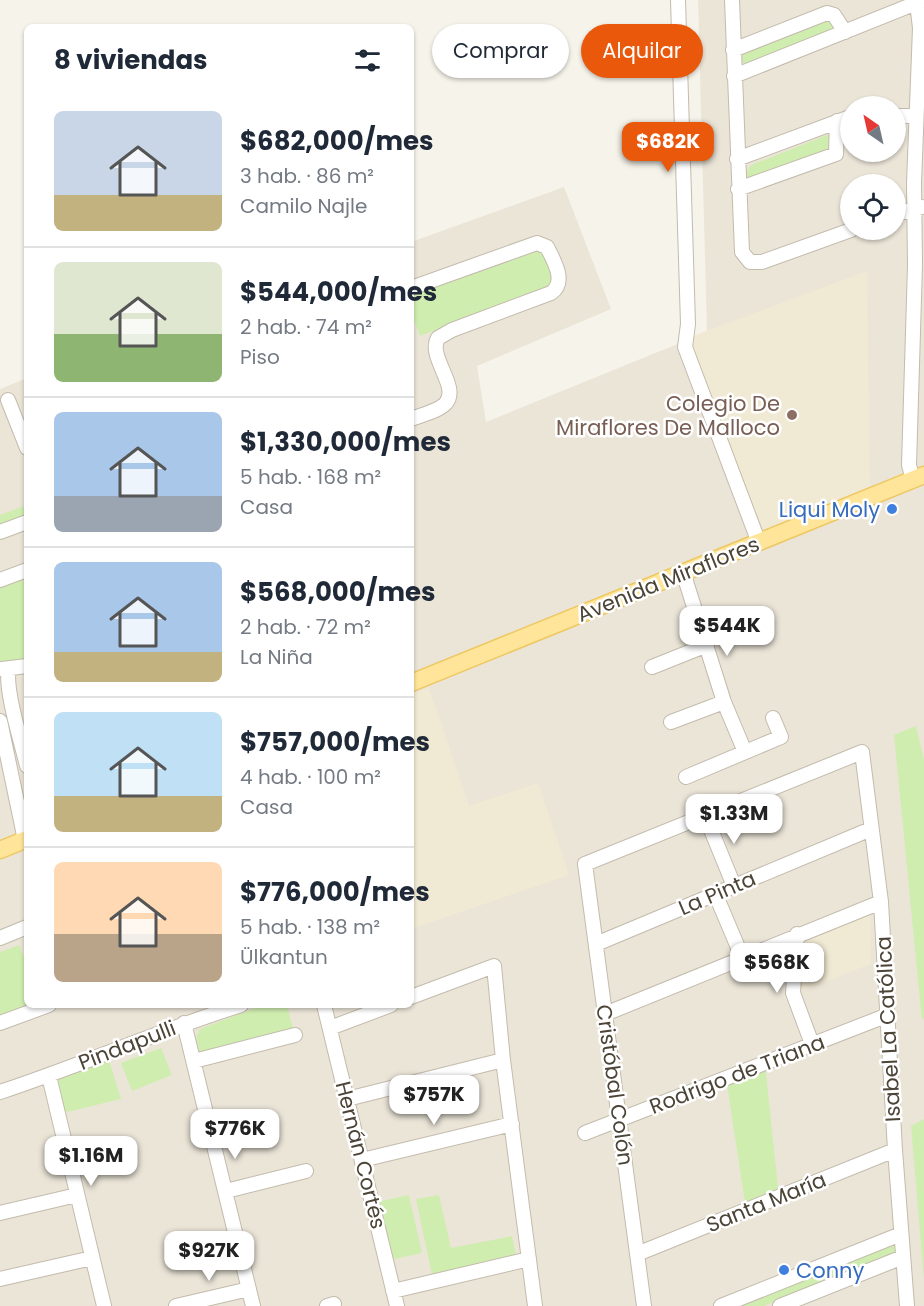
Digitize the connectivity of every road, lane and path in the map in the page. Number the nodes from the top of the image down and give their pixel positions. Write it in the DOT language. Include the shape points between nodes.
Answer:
graph roads {
  1 [pos="678,0"];
  2 [pos="732,0"];
  3 [pos="920,1"];
  4 [pos="900,4"];
  5 [pos="844,32"];
  6 [pos="733,50"];
  7 [pos="734,76"];
  8 [pos="921,82"];
  9 [pos="840,120"];
  10 [pos="919,125"];
  11 [pos="840,136"];
  12 [pos="737,159"];
  13 [pos="738,189"];
  14 [pos="920,208"];
  15 [pos="840,234"];
  16 [pos="414,287"];
  17 [pos="919,294"];
  18 [pos="918,377"];
  19 [pos="8,400"];
  20 [pos="414,418"];
  21 [pos="24,440"];
  22 [pos="918,478"];
  23 [pos="24,523"];
  24 [pos="0,532"];
  25 [pos="759,543"];
  26 [pos="24,571"];
  27 [pos="683,572"];
  28 [pos="0,580"];
  29 [pos="707,645"];
  30 [pos="24,666"];
  31 [pos="652,667"];
  32 [pos="4,669"];
  33 [pos="414,682"];
  34 [pos="724,702"];
  35 [pos="773,718"];
  36 [pos="0,721"];
  37 [pos="671,722"];
  38 [pos="745,752"];
  39 [pos="24,753"];
  40 [pos="686,777"];
  41 [pos="705,815"];
  42 [pos="871,829"];
  43 [pos="24,831"];
  44 [pos="24,841"];
  45 [pos="0,850"];
  46 [pos="734,886"];
  47 [pos="715,893"];
  48 [pos="880,902"];
  49 [pos="24,928"];
  50 [pos="797,934"];
  51 [pos="0,938"];
  52 [pos="596,944"];
  53 [pos="742,957"];
  54 [pos="414,996"];
  55 [pos="42,1008"];
  56 [pos="232,1008"];
  57 [pos="325,1008"];
  58 [pos="383,1008"];
  59 [pos="605,1014"];
  60 [pos="888,1015"];
  61 [pos="0,1023"];
  62 [pos="184,1023"];
  63 [pos="330,1028"];
  64 [pos="295,1035"];
  65 [pos="812,1044"];
  66 [pos="503,1060"];
  67 [pos="194,1061"];
  68 [pos="49,1076"];
  69 [pos="0,1092"];
  70 [pos="347,1099"];
  71 [pos="619,1120"];
  72 [pos="512,1124"];
  73 [pos="585,1132"];
  74 [pos="896,1150"];
  75 [pos="362,1160"];
  76 [pos="306,1171"];
  77 [pos="226,1191"];
  78 [pos="77,1195"];
  79 [pos="0,1213"];
  80 [pos="901,1234"];
  81 [pos="638,1254"];
  82 [pos="903,1257"];
  83 [pos="92,1258"];
  84 [pos="529,1259"];
  85 [pos="0,1279"];
  86 [pos="249,1289"];
  87 [pos="393,1291"];
  88 [pos="104,1306"];
  89 [pos="176,1306"];
  90 [pos="253,1306"];
  91 [pos="397,1306"];
  92 [pos="535,1306"];
  93 [pos="644,1306"];
  94 [pos="721,1306"];
  95 [pos="780,1306"];
  96 [pos="908,1306"];
  1 -- 25 [label="street" via="688,324 685,347"];
  2 -- 6 [label="street"];
  3 -- 4 [label="street"];
  3 -- 8 [label="street"];
  4 -- 5 [label="street"];
  5 -- 6 [label="street" via="834,15 827,12"];
  5 -- 7 [label="street"];
  6 -- 7 [label="street"];
  7 -- 12 [label="street"];
  8 -- 10 [label="street"];
  9 -- 12 [label="street"];
  10 -- 14 [label="street"];
  11 -- 13 [label="street" via="836,154"];
  12 -- 13 [label="street"];
  13 -- 15 [label="street" via="740,247 750,262"];
  14 -- 17 [label="street"];
  16 -- 20 [label="street" via="537,243 547,247 560,280 551,293 438,338 435,349 448,386 448,399 442,406"];
  17 -- 18 [label="street"];
  18 -- 22 [label="street" via="909,465"];
  19 -- 21 [label="street"];
  22 -- 25 [label="main road, Avenida Miraflores"];
  23 -- 24 [label="street"];
  25 -- 27 [label="main road, Avenida Miraflores"];
  26 -- 28 [label="street"];
  27 -- 29 [label="street"];
  27 -- 33 [label="main road, Avenida Miraflores"];
  29 -- 31 [label="street"];
  29 -- 34 [label="street"];
  30 -- 32 [label="street"];
  32 -- 39 [label="street"];
  34 -- 37 [label="street"];
  34 -- 38 [label="street"];
  35 -- 38 [label="street" via="781,737"];
  36 -- 43 [label="street"];
  38 -- 40 [label="street"];
  41 -- 42 [label="street, Isabel La Católica" via="862,752"];
  41 -- 46 [label="street"];
  41 -- 52 [label="street, Cristóbal Colón" via="585,864"];
  42 -- 46 [label="street, La Pinta"];
  42 -- 48 [label="street, Isabel La Católica"];
  44 -- 45 [label="main road"];
  46 -- 47 [label="street, La Pinta"];
  47 -- 52 [label="street, La Pinta"];
  47 -- 53 [label="street"];
  48 -- 50 [label="street"];
  48 -- 60 [label="street, Isabel La Católica"];
  49 -- 51 [label="street"];
  50 -- 53 [label="street"];
  50 -- 65 [label="street" via="793,993"];
  52 -- 59 [label="street, Cristóbal Colón"];
  53 -- 59 [label="street"];
  54 -- 66 [label="street" via="494,966"];
  55 -- 61 [label="street"];
  56 -- 62 [label="street, Pindapulli"];
  57 -- 63 [label="street, Hernán Cortés"];
  58 -- 63 [label="street"];
  59 -- 71 [label="street, Cristóbal Colón"];
  60 -- 65 [label="street, Rodrigo de Triana"];
  60 -- 74 [label="street, Isabel La Católica"];
  62 -- 67 [label="street"];
  62 -- 68 [label="street, Pindapulli"];
  63 -- 70 [label="street, Hernán Cortés"];
  64 -- 67 [label="street"];
  65 -- 71 [label="street, Rodrigo de Triana"];
  66 -- 70 [label="street"];
  66 -- 72 [label="street"];
  67 -- 77 [label="street"];
  68 -- 69 [label="street, Pindapulli"];
  68 -- 78 [label="street"];
  70 -- 75 [label="street, Hernán Cortés"];
  71 -- 73 [label="street, Rodrigo de Triana"];
  71 -- 81 [label="street, Cristóbal Colón"];
  72 -- 75 [label="street"];
  72 -- 84 [label="street"];
  74 -- 80 [label="street, Isabel La Católica"];
  74 -- 81 [label="street, Santa María"];
  75 -- 87 [label="street, Hernán Cortés"];
  76 -- 77 [label="street"];
  77 -- 86 [label="street"];
  78 -- 79 [label="street"];
  78 -- 83 [label="street"];
  80 -- 82 [label="street, Isabel La Católica"];
  80 -- 94 [label="street"];
  81 -- 93 [label="street, Cristóbal Colón"];
  82 -- 95 [label="street"];
  82 -- 96 [label="street, Isabel La Católica"];
  83 -- 85 [label="street"];
  83 -- 88 [label="street"];
  84 -- 87 [label="street"];
  84 -- 92 [label="street"];
  86 -- 89 [label="street"];
  86 -- 90 [label="street"];
  87 -- 91 [label="street, Hernán Cortés"];
}
